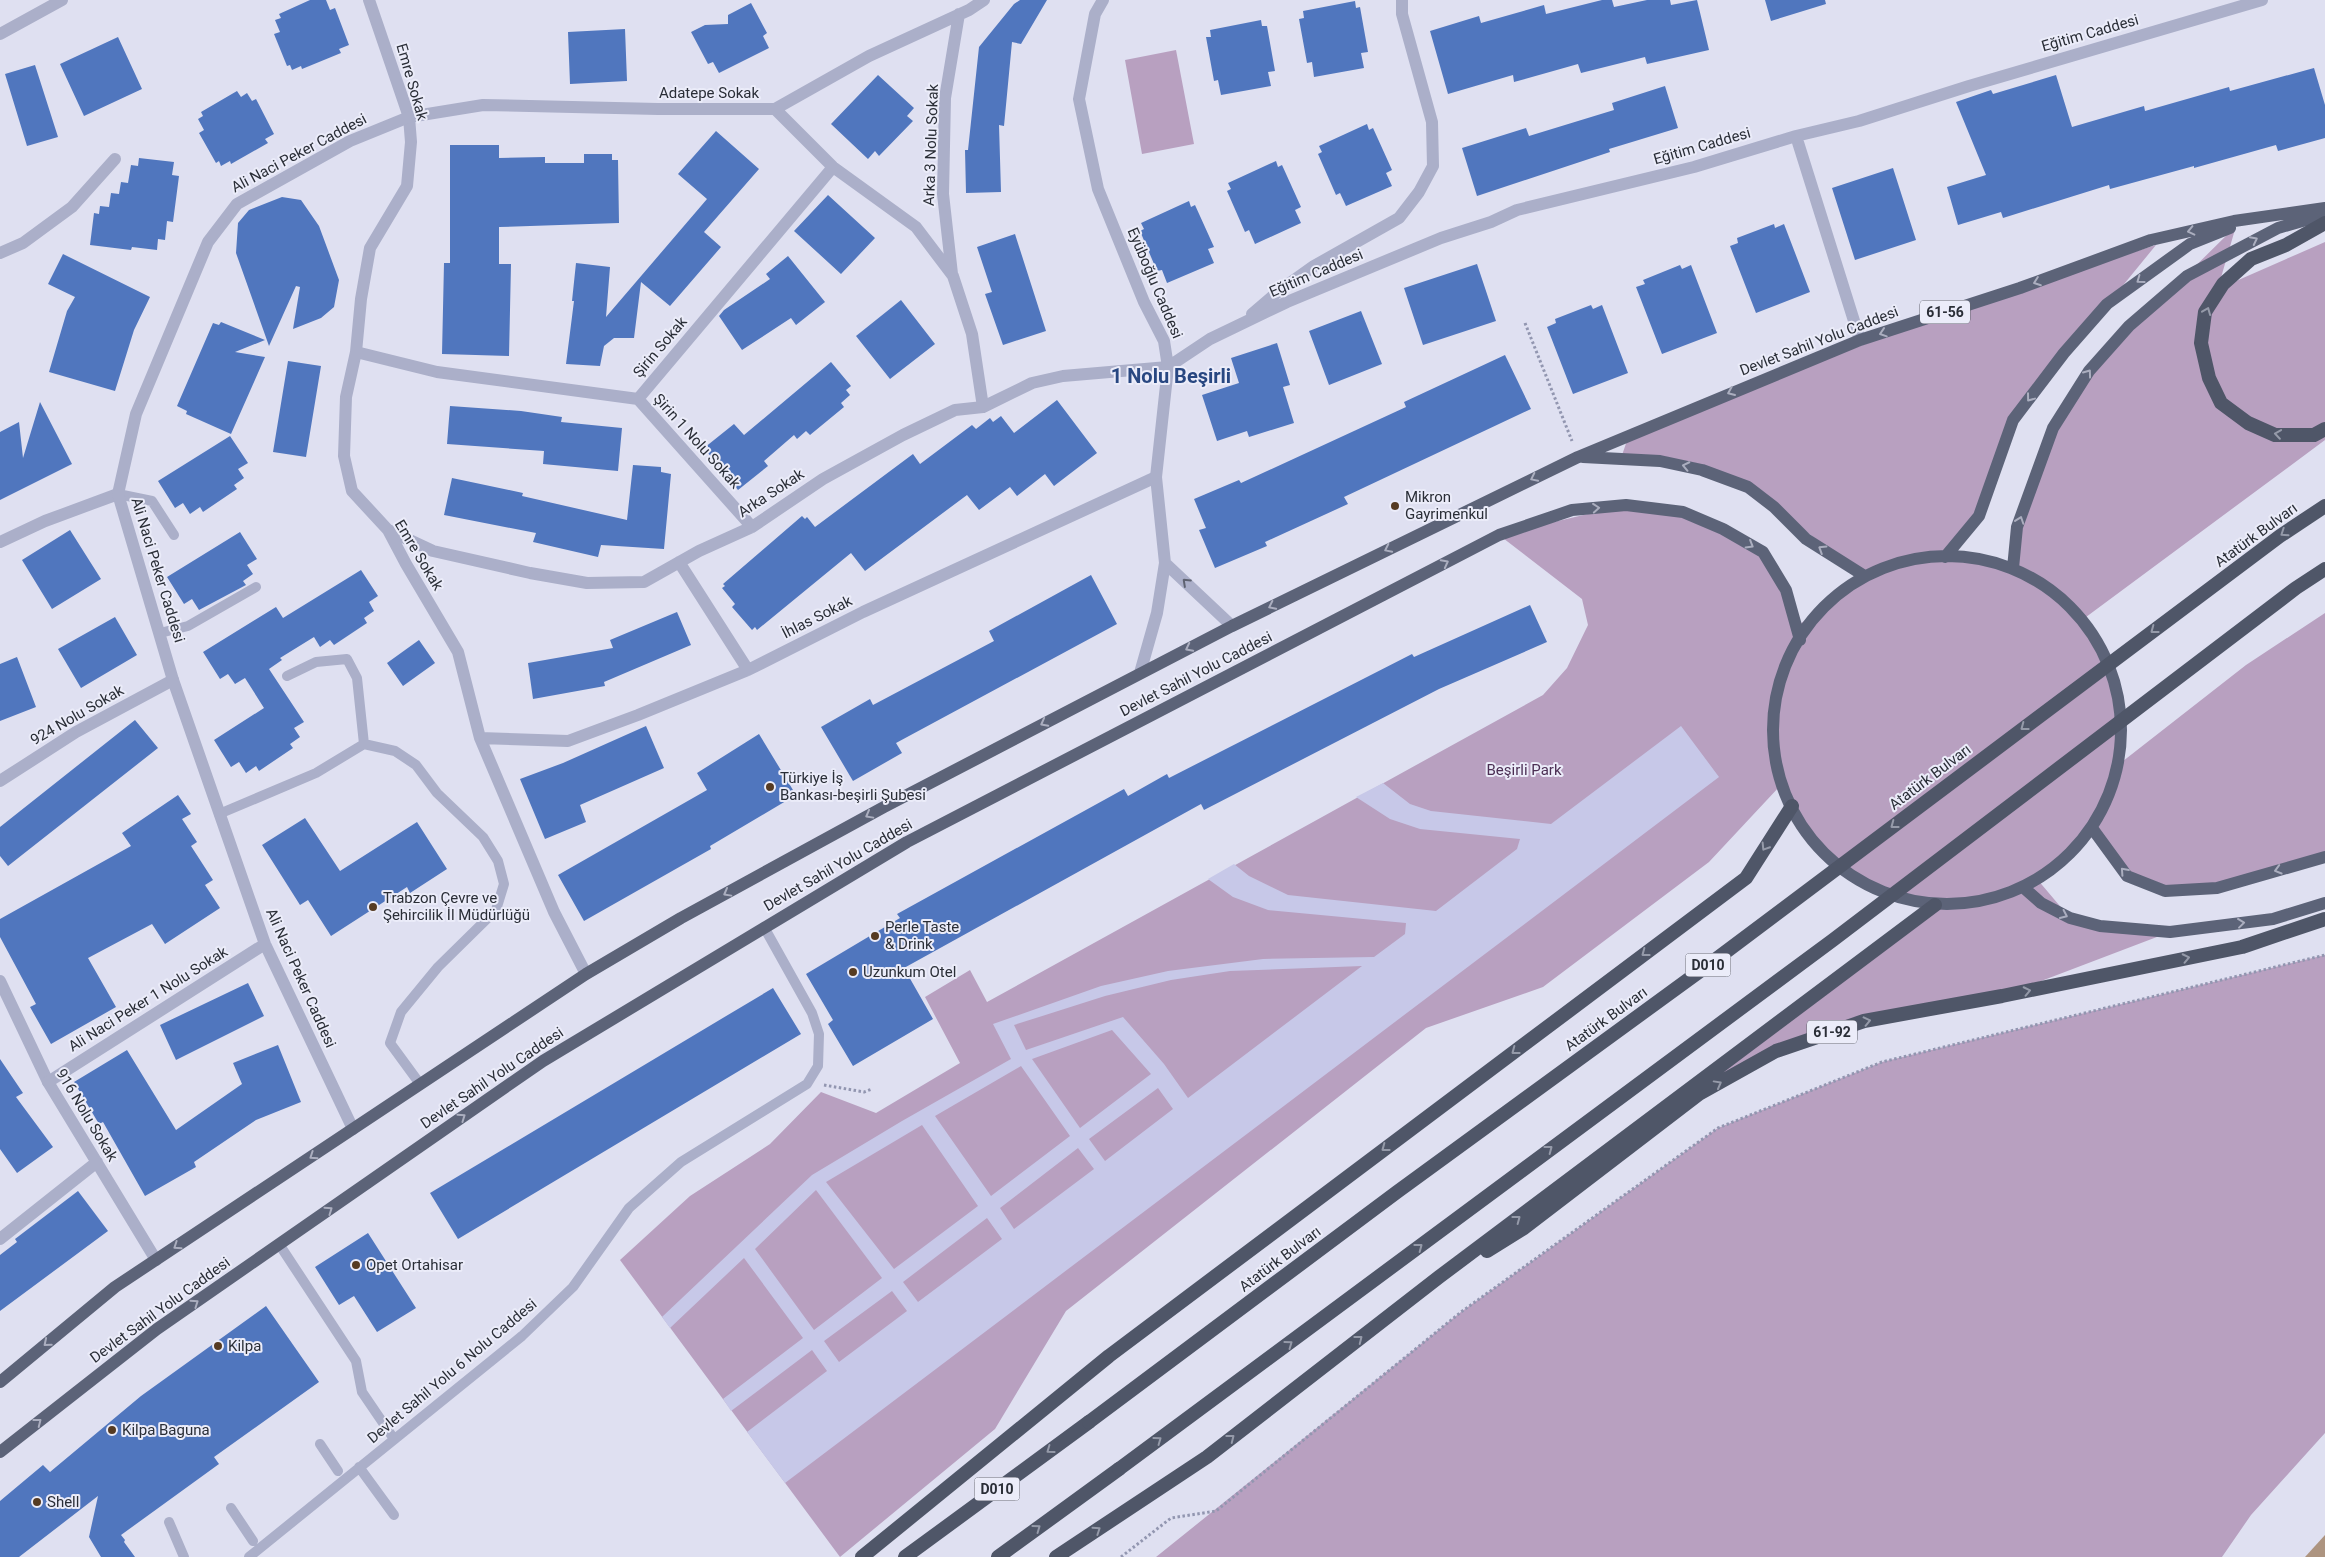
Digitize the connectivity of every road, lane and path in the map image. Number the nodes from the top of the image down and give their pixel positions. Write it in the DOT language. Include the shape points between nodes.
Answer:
graph roads {
  1 [pos="62,0"];
  2 [pos="369,0"];
  3 [pos="984,0"];
  4 [pos="1102,0"];
  5 [pos="1402,0"];
  6 [pos="2262,0"];
  7 [pos="959,14"];
  8 [pos="0,34"];
  9 [pos="775,109"];
  10 [pos="409,117"];
  11 [pos="1796,136"];
  12 [pos="115,159"];
  13 [pos="833,168"];
  14 [pos="2325,208"];
  15 [pos="2277,214"];
  16 [pos="2325,214"];
  17 [pos="2325,223"];
  18 [pos="0,253"];
  19 [pos="953,276"];
  20 [pos="1525,323"];
  21 [pos="1239,325"];
  22 [pos="1860,340"];
  23 [pos="356,352"];
  24 [pos="1168,367"];
  25 [pos="638,399"];
  26 [pos="983,407"];
  27 [pos="2325,429"];
  28 [pos="1578,457"];
  29 [pos="1156,477"];
  30 [pos="118,494"];
  31 [pos="2325,506"];
  32 [pos="752,527"];
  33 [pos="388,530"];
  34 [pos="174,535"];
  35 [pos="0,542"];
  36 [pos="1945,557"];
  37 [pos="679,562"];
  38 [pos="1166,563"];
  39 [pos="2013,568"];
  40 [pos="2325,569"];
  41 [pos="1863,575"];
  42 [pos="256,587"];
  43 [pos="1232,626"];
  44 [pos="160,633"];
  45 [pos="1800,640"];
  46 [pos="748,670"];
  47 [pos="1140,673"];
  48 [pos="286,676"];
  49 [pos="172,680"];
  50 [pos="480,738"];
  51 [pos="364,744"];
  52 [pos="0,781"];
  53 [pos="1792,806"];
  54 [pos="219,814"];
  55 [pos="2092,828"];
  56 [pos="2325,857"];
  57 [pos="2024,888"];
  58 [pos="2325,903"];
  59 [pos="1934,905"];
  60 [pos="2325,919"];
  61 [pos="764,927"];
  62 [pos="265,944"];
  63 [pos="2325,955"];
  64 [pos="586,974"];
  65 [pos="0,981"];
  66 [pos="809,1080"];
  67 [pos="48,1082"];
  68 [pos="420,1084"];
  69 [pos="872,1089"];
  70 [pos="353,1129"];
  71 [pos="96,1162"];
  72 [pos="0,1239"];
  73 [pos="279,1244"];
  74 [pos="156,1260"];
  75 [pos="1406,1302"];
  76 [pos="0,1382"];
  77 [pos="394,1439"];
  78 [pos="320,1444"];
  79 [pos="0,1452"];
  80 [pos="360,1467"];
  81 [pos="338,1471"];
  82 [pos="231,1508"];
  83 [pos="394,1515"];
  84 [pos="169,1522"];
  85 [pos="253,1541"];
  86 [pos="184,1557"];
  87 [pos="249,1557"];
  88 [pos="862,1557"];
  89 [pos="906,1557"];
  90 [pos="998,1557"];
  91 [pos="1056,1557"];
  92 [pos="1121,1557"];
  1 -- 8 [label="street"];
  2 -- 10 [label="street, Emre Sokak"];
  3 -- 7 [label="street, Adatepe Sokak"];
  4 -- 24 [label="street, Eyüboğlu Caddesi" via="1095,14 1079,99 1098,189 1144,302 1164,341"];
  5 -- 21 [label="street" via="1402,14 1432,122 1433,166 1419,192 1399,218 1314,266 1278,291"];
  6 -- 11 [label="street, Eğitim Caddesi" via="1858,121"];
  7 -- 9 [label="street, Adatepe Sokak" via="869,56"];
  7 -- 19 [label="street, Arka 3 Nolu Sokak" via="946,98 943,194"];
  9 -- 10 [label="street, Adatepe Sokak" via="658,110 482,105"];
  9 -- 13 [label="street"];
  10 -- 23 [label="street, Emre Sokak" via="411,142 407,186 370,248"];
  10 -- 30 [label="street, Ali Naci Peker Caddesi" via="350,140 237,204 208,242 136,414"];
  11 -- 21 [label="street, Eğitim Caddesi" via="1694,167 1517,210 1441,238"];
  11 -- 22 [label="street"];
  12 -- 18 [label="street" via="72,207 23,243"];
  13 -- 19 [label="street" via="916,227"];
  13 -- 25 [label="street, Şirin Sokak"];
  14 -- 15 [label="main road, Devlet Sahil Yolu Caddesi / 61-56"];
  15 -- 22 [label="main road, Devlet Sahil Yolu Caddesi / 61-56, one-way" via="2151,240 2020,288"];
  15 -- 36 [label="main road, Devlet Sahil Yolu Caddesi / 61-56, one-way" via="2190,244 2107,304 2064,353 2013,420 1979,516"];
  39 -- 16 [label="main road, one-way" via="2017,527 2053,428 2089,371 2129,326 2187,276 2278,228"];
  27 -- 17 [label="highway, one-way" via="2314,435 2275,435 2248,423 2221,403 2209,378 2201,343 2205,312 2223,284 2251,259"];
  19 -- 26 [label="street" via="972,334"];
  20 -- 28 [label="path"];
  21 -- 24 [label="street, Eğitim Caddesi" via="1210,339"];
  22 -- 28 [label="main road, Devlet Sahil Yolu Caddesi / 61-56, one-way"];
  23 -- 25 [label="street, Şirin Sokak" via="437,372"];
  23 -- 33 [label="street, Emre Sokak" via="346,397 344,456 352,491"];
  24 -- 26 [label="street, Arka Sokak" via="1080,374 1032,383"];
  24 -- 29 [label="street, Eyüboğlu Caddesi"];
  25 -- 32 [label="street, Şirin 1 Nolu Sokak"];
  26 -- 32 [label="street, Arka Sokak" via="955,410 903,435 823,478"];
  41 -- 28 [label="main road, Devlet Sahil Yolu Caddesi, one-way" via="1806,539 1748,487 1702,470 1660,461"];
  28 -- 43 [label="main road, Devlet Sahil Yolu Caddesi, one-way"];
  29 -- 38 [label="street, Eyüboğlu Caddesi"];
  29 -- 46 [label="street, İhlas Sokak" via="863,612"];
  30 -- 34 [label="lane" via="152,501"];
  30 -- 35 [label="street" via="44,521"];
  30 -- 44 [label="street, Ali Naci Peker Caddesi"];
  31 -- 89 [label="highway, Atatürk Bulvarı / D010, one-way, bridge" via="2280,536 1711,963"];
  32 -- 37 [label="street, Arka Sokak"];
  33 -- 37 [label="street, Arka Sokak" via="433,551 587,583 644,582"];
  33 -- 50 [label="street, Emre Sokak" via="458,652"];
  36 -- 39 [label="main road" via="1962,556"];
  36 -- 41 [label="main road" via="1909,560"];
  37 -- 46 [label="street"];
  43 -- 38 [label="street, one-way"];
  38 -- 47 [label="street, Eyüboğlu Caddesi" via="1157,614"];
  39 -- 55 [label="main road" via="2058,594 2094,633 2118,687 2122,746 2106,804"];
  90 -- 40 [label="highway, one-way, bridge" via="1834,940"];
  41 -- 45 [label="main road" via="1814,617"];
  42 -- 44 [label="lane" via="188,626"];
  43 -- 47 [label="main road, Devlet Sahil Yolu Caddesi, one-way"];
  44 -- 49 [label="street, Ali Naci Peker Caddesi"];
  45 -- 53 [label="main road" via="1784,668 1772,727 1781,785"];
  61 -- 45 [label="main road, Devlet Sahil Yolu Caddesi, one-way" via="907,842 1499,535 1572,510 1626,505 1683,512 1723,529 1762,552 1786,590"];
  46 -- 50 [label="street, İhlas Sokak" via="568,741"];
  47 -- 64 [label="main road, Devlet Sahil Yolu Caddesi, one-way" via="884,806"];
  48 -- 51 [label="lane" via="316,662 347,660 357,678"];
  49 -- 52 [label="street, 924 Nolu Sokak" via="76,732"];
  49 -- 54 [label="street, Ali Naci Peker Caddesi"];
  50 -- 64 [label="street, Emre Sokak" via="554,912"];
  51 -- 54 [label="lane" via="316,773"];
  51 -- 68 [label="lane" via="395,751 416,765 437,793 483,837 498,860 504,884 496,910 438,967 401,1012 390,1043"];
  53 -- 59 [label="main road" via="1809,838 1852,878 1907,901"];
  53 -- 88 [label="highway, one-way" via="1746,878 1109,1356"];
  54 -- 62 [label="street, Ali Naci Peker Caddesi"];
  56 -- 55 [label="main road, one-way" via="2216,888 2165,891 2126,876"];
  55 -- 57 [label="main road" via="2072,853"];
  57 -- 58 [label="main road, one-way" via="2041,903 2070,918 2100,926 2170,932 2273,919"];
  57 -- 59 [label="main road" via="1967,904"];
  75 -- 59 [label="highway, one-way"];
  75 -- 60 [label="highway, 61-92, one-way" via="1524,1228 1699,1094 1776,1052 1864,1021 2242,947"];
  61 -- 66 [label="lane" via="812,1013 819,1034 818,1066"];
  73 -- 61 [label="main road, Devlet Sahil Yolu Caddesi, one-way" via="543,1061"];
  62 -- 67 [label="street, Ali Naci Peker 1 Nolu Sokak"];
  62 -- 70 [label="street, Ali Naci Peker Caddesi"];
  63 -- 92 [label="path" via="1882,1062 1718,1128 1461,1312 1216,1512 1171,1518"];
  64 -- 68 [label="main road, Devlet Sahil Yolu Caddesi"];
  65 -- 67 [label="street, 916 Nolu Sokak"];
  66 -- 69 [label="path" via="836,1088 864,1092"];
  66 -- 77 [label="lane, Devlet Sahil Yolu 6 Nolu Caddesi" via="681,1162 629,1208 573,1287 522,1336"];
  67 -- 71 [label="street, 916 Nolu Sokak"];
  68 -- 70 [label="main road, Devlet Sahil Yolu Caddesi"];
  70 -- 74 [label="main road, Devlet Sahil Yolu Caddesi, one-way"];
  71 -- 72 [label="street"];
  71 -- 74 [label="street, 916 Nolu Sokak"];
  73 -- 77 [label="lane" via="356,1361 362,1392"];
  79 -- 73 [label="main road, Devlet Sahil Yolu Caddesi, one-way" via="157,1329"];
  74 -- 76 [label="main road, Devlet Sahil Yolu Caddesi, one-way" via="115,1287"];
  91 -- 75 [label="highway, one-way" via="1207,1457"];
  77 -- 80 [label="lane, Devlet Sahil Yolu 6 Nolu Caddesi"];
  78 -- 81 [label="lane"];
  80 -- 83 [label="lane"];
  80 -- 87 [label="lane, Devlet Sahil Yolu 6 Nolu Caddesi"];
  82 -- 85 [label="lane"];
  84 -- 86 [label="lane"];
}
